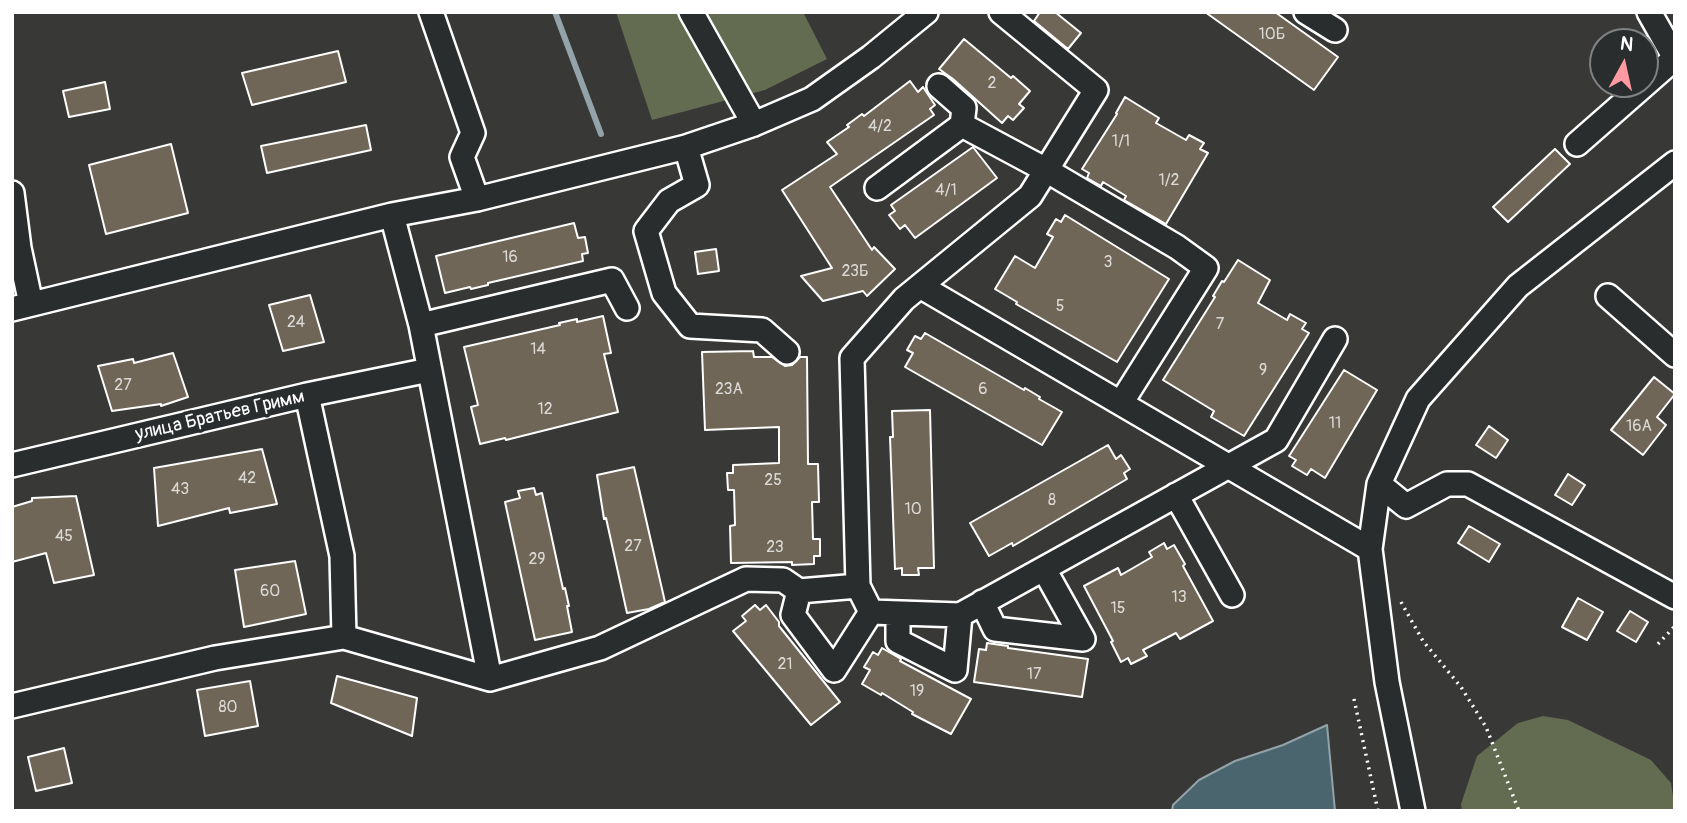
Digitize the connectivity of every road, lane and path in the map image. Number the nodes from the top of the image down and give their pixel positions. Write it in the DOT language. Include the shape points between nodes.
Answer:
graph roads {
  1 [pos="431,12"];
  2 [pos="691,12"];
  3 [pos="926,12"];
  4 [pos="1001,12"];
  5 [pos="1306,12"];
  6 [pos="1649,12"];
  7 [pos="1335,30"];
  8 [pos="1675,58"];
  9 [pos="939,86"];
  10 [pos="754,124"];
  11 [pos="962,125"];
  12 [pos="1577,144"];
  13 [pos="686,147"];
  14 [pos="1675,163"];
  15 [pos="1046,170"];
  16 [pos="877,188"];
  17 [pos="12,193"];
  18 [pos="477,199"];
  19 [pos="392,215"];
  20 [pos="920,286"];
  21 [pos="1608,296"];
  22 [pos="22,306"];
  23 [pos="627,308"];
  24 [pos="421,325"];
  25 [pos="1335,340"];
  26 [pos="787,352"];
  27 [pos="1675,355"];
  28 [pos="429,370"];
  29 [pos="307,395"];
  30 [pos="1121,404"];
  31 [pos="12,465"];
  32 [pos="1227,466"];
  33 [pos="1379,484"];
  34 [pos="1176,495"];
  35 [pos="1370,549"];
  36 [pos="1044,569"];
  37 [pos="859,586"];
  38 [pos="799,591"];
  39 [pos="1232,595"];
  40 [pos="1396,595"];
  41 [pos="1675,597"];
  42 [pos="982,602"];
  43 [pos="871,612"];
  44 [pos="898,613"];
  45 [pos="960,615"];
  46 [pos="1675,626"];
  47 [pos="344,637"];
  48 [pos="1658,644"];
  49 [pos="490,679"];
  50 [pos="1354,699"];
  51 [pos="12,706"];
  52 [pos="1378,811"];
  53 [pos="1413,811"];
  54 [pos="1519,811"];
  1 -- 18 [label="street" via="473,133 462,157"];
  2 -- 10 [label="street"];
  3 -- 10 [label="street" via="812,99"];
  4 -- 15 [label="street" via="1096,90"];
  5 -- 7 [label="street"];
  6 -- 8 [label="street"];
  8 -- 12 [label="street"];
  9 -- 11 [label="street" via="964,108"];
  10 -- 13 [label="street"];
  11 -- 15 [label="street"];
  11 -- 16 [label="street"];
  13 -- 18 [label="street"];
  13 -- 26 [label="street" via="697,185 669,201 646,231 664,293 690,326 762,330"];
  14 -- 33 [label="street" via="1518,286 1418,399"];
  15 -- 20 [label="street" via="1030,196"];
  15 -- 30 [label="street" via="1206,268"];
  17 -- 22 [label="street"];
  18 -- 19 [label="street"];
  19 -- 22 [label="street"];
  19 -- 24 [label="street"];
  20 -- 30 [label="street"];
  20 -- 37 [label="street" via="852,358"];
  21 -- 27 [label="street"];
  23 -- 24 [label="street" via="612,280"];
  24 -- 28 [label="street"];
  25 -- 32 [label="street" via="1276,440"];
  28 -- 29 [label="street, улица Братьев Гримм"];
  28 -- 49 [label="street"];
  29 -- 31 [label="street, улица Братьев Гримм"];
  29 -- 47 [label="street" via="342,556"];
  30 -- 32 [label="street"];
  32 -- 34 [label="street"];
  32 -- 35 [label="street"];
  33 -- 35 [label="street"];
  33 -- 41 [label="street" via="1406,506 1447,484 1468,484"];
  34 -- 36 [label="street"];
  34 -- 39 [label="street"];
  35 -- 53 [label="street" via="1387,682"];
  36 -- 42 [label="street"];
  36 -- 42 [label="street" via="1083,639 995,629"];
  37 -- 38 [label="street"];
  37 -- 43 [label="street"];
  38 -- 43 [label="street" via="793,615 834,670"];
  38 -- 49 [label="street" via="783,580 746,579 600,648"];
  40 -- 54 [label="path" via="1423,641 1486,727"];
  42 -- 45 [label="street"];
  43 -- 44 [label="street"];
  44 -- 45 [label="street"];
  44 -- 45 [label="street" via="898,641 955,670"];
  46 -- 48 [label="path"];
  47 -- 49 [label="street"];
  47 -- 51 [label="street" via="215,658"];
  50 -- 52 [label="path"];
}
